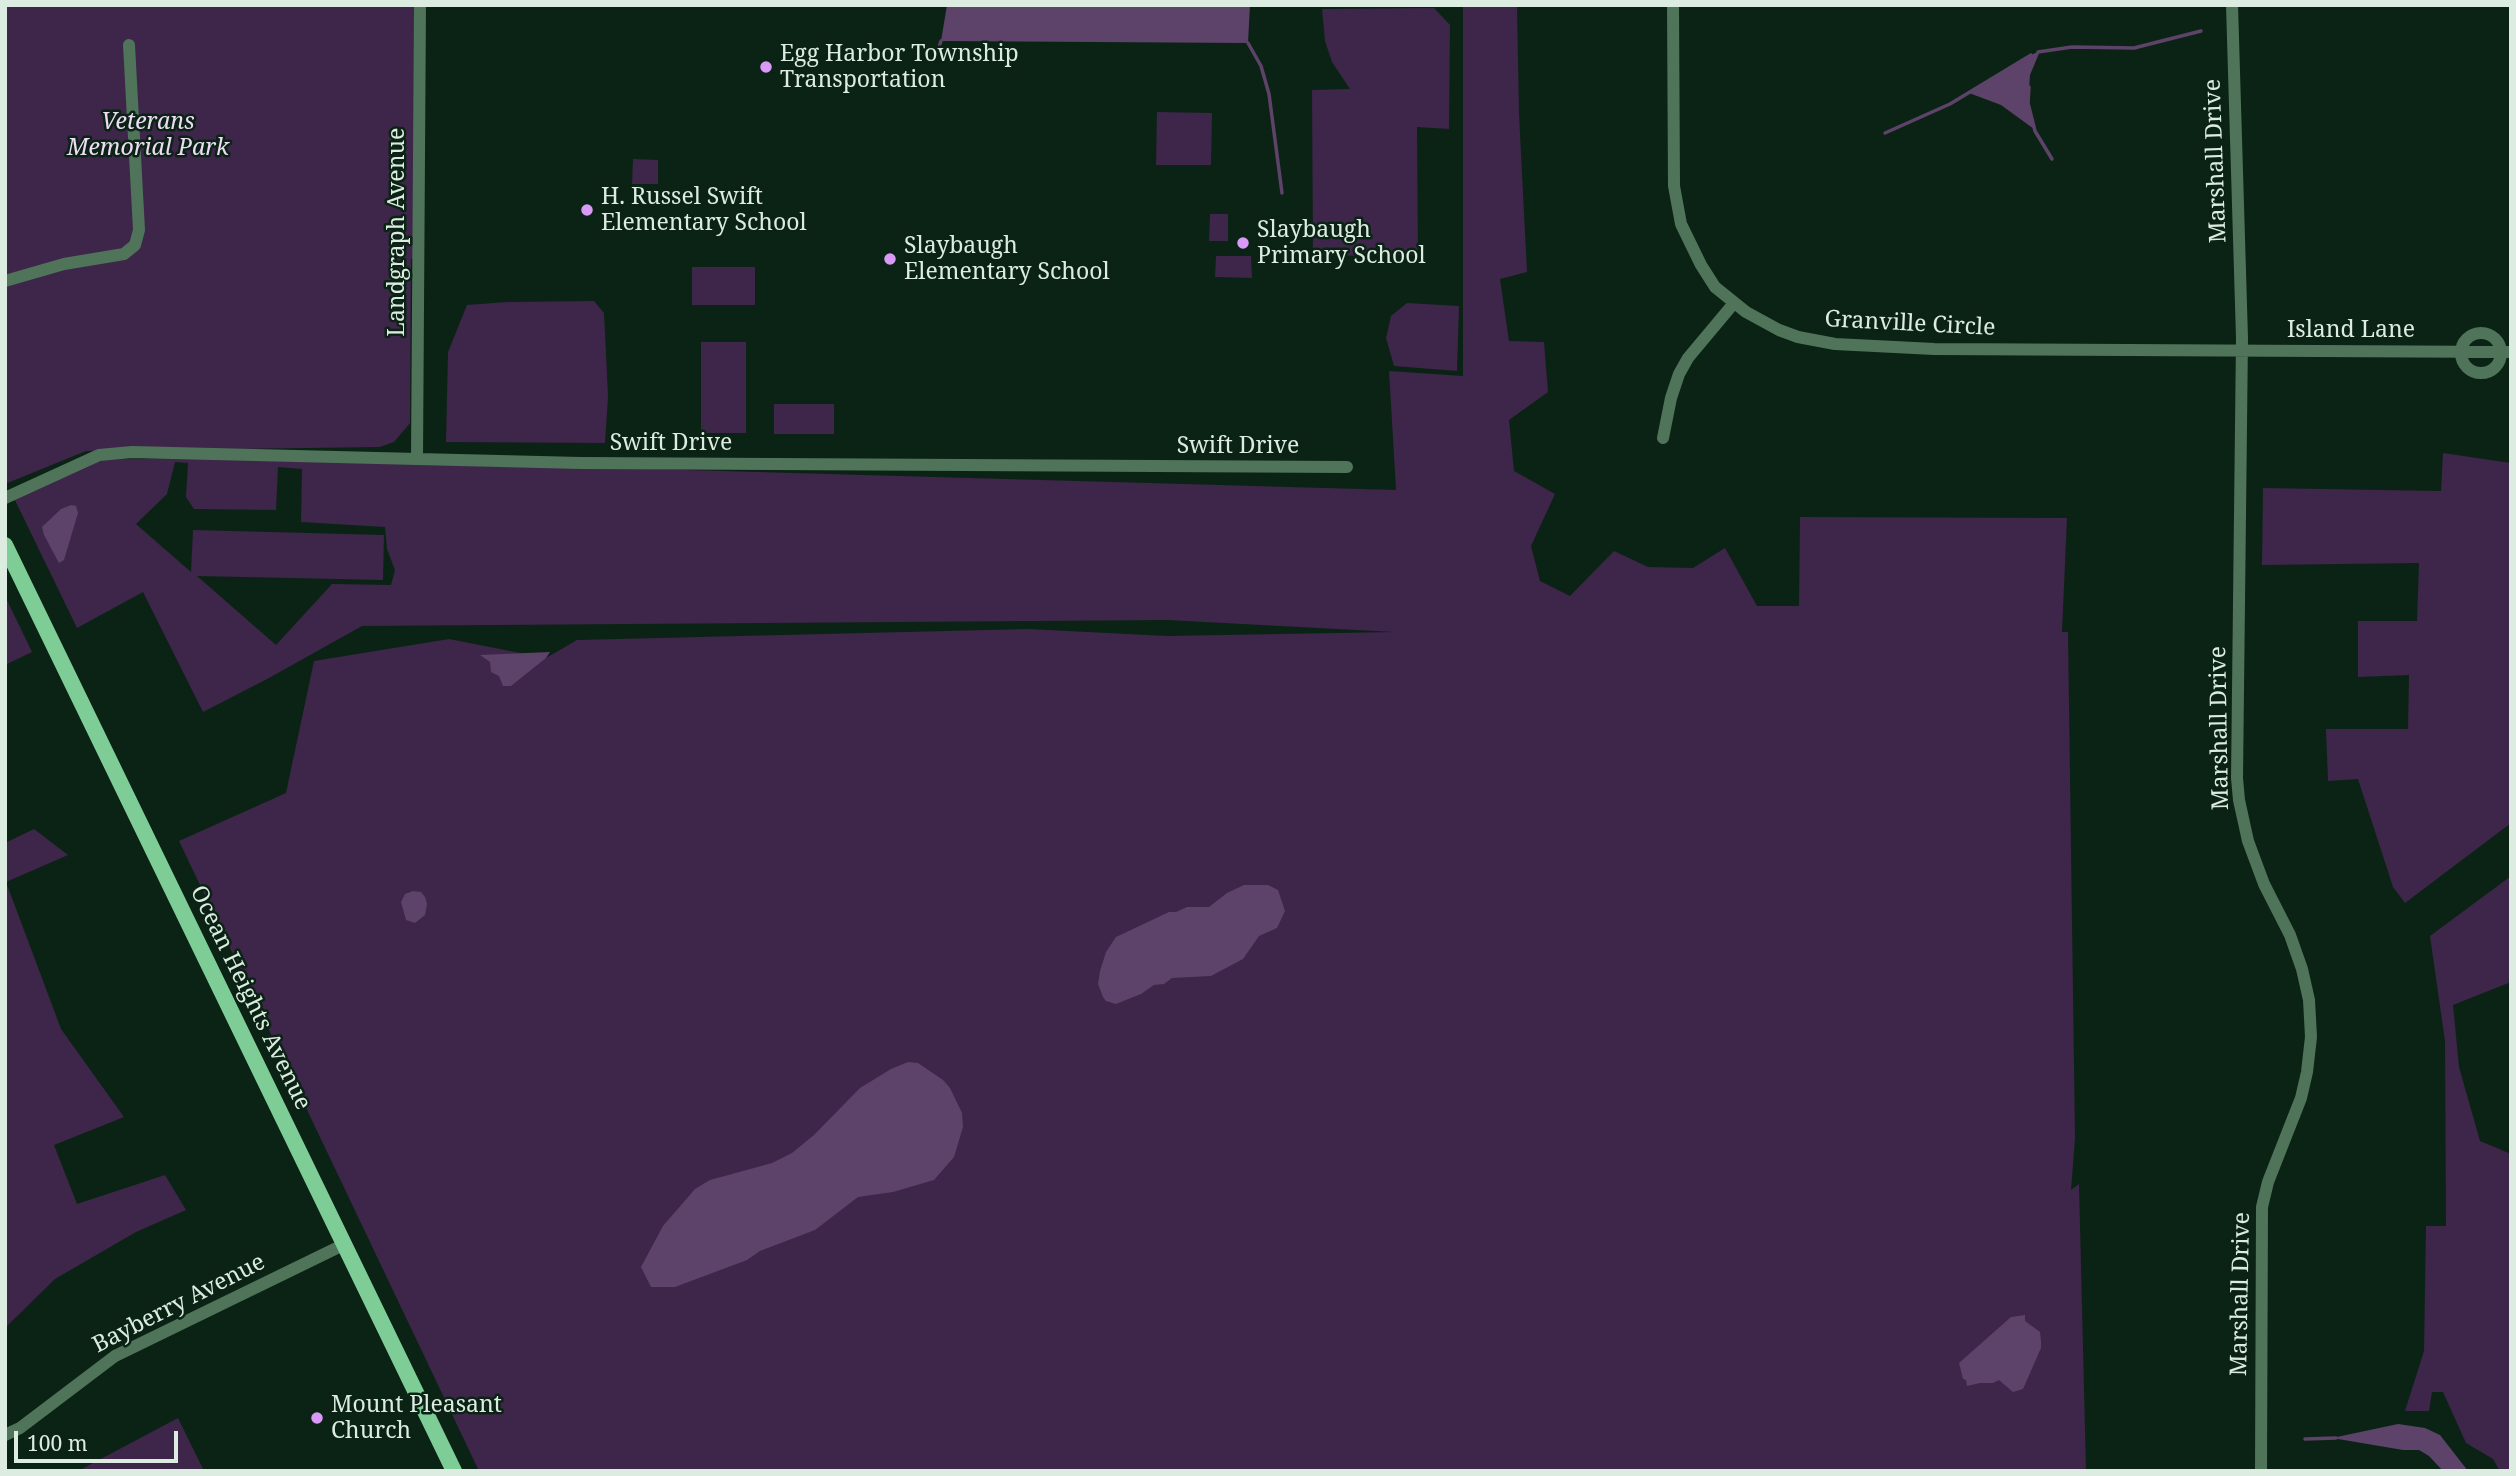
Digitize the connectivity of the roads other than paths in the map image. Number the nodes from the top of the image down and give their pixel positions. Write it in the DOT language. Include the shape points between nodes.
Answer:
graph roads {
  1 [pos="419,5"];
  2 [pos="1673,5"];
  3 [pos="2232,5"];
  4 [pos="129,45"];
  5 [pos="5,281"];
  6 [pos="1734,303"];
  7 [pos="2461,350"];
  8 [pos="2242,352"];
  9 [pos="2506,352"];
  10 [pos="1663,438"];
  11 [pos="417,459"];
  12 [pos="1347,467"];
  13 [pos="5,498"];
  14 [pos="5,545"];
  15 [pos="345,1244"];
  16 [pos="5,1435"];
  17 [pos="454,1471"];
  18 [pos="2262,1471"];
  1 -- 11 [label="street, Landgraph Avenue"];
  2 -- 6 [label="street, Granville Circle" via="1676,204 1702,265"];
  3 -- 8 [label="street, Marshall Drive"];
  4 -- 5 [label="street" via="139,230 135,245 124,254 64,264"];
  6 -- 8 [label="street, Granville Circle" via="1779,330 1835,344"];
  6 -- 10 [label="street" via="1679,374"];
  7 -- 8 [label="street, Island Lane"];
  7 -- 9 [label="street, Island Lane" via="2466,339 2479,333 2492,336"];
  7 -- 9 [label="street, Island Lane" via="2463,363 2480,373 2496,366"];
  8 -- 18 [label="street, Marshall Drive" via="2239,800 2255,861 2302,969 2311,1037 2301,1098 2262,1207"];
  11 -- 12 [label="street, Swift Drive"];
  11 -- 13 [label="street, Swift Drive" via="111,453"];
  14 -- 15 [label="main road, Ocean Heights Avenue"];
  15 -- 16 [label="street, Bayberry Avenue" via="115,1356"];
  15 -- 17 [label="main road, Ocean Heights Avenue"];
}
